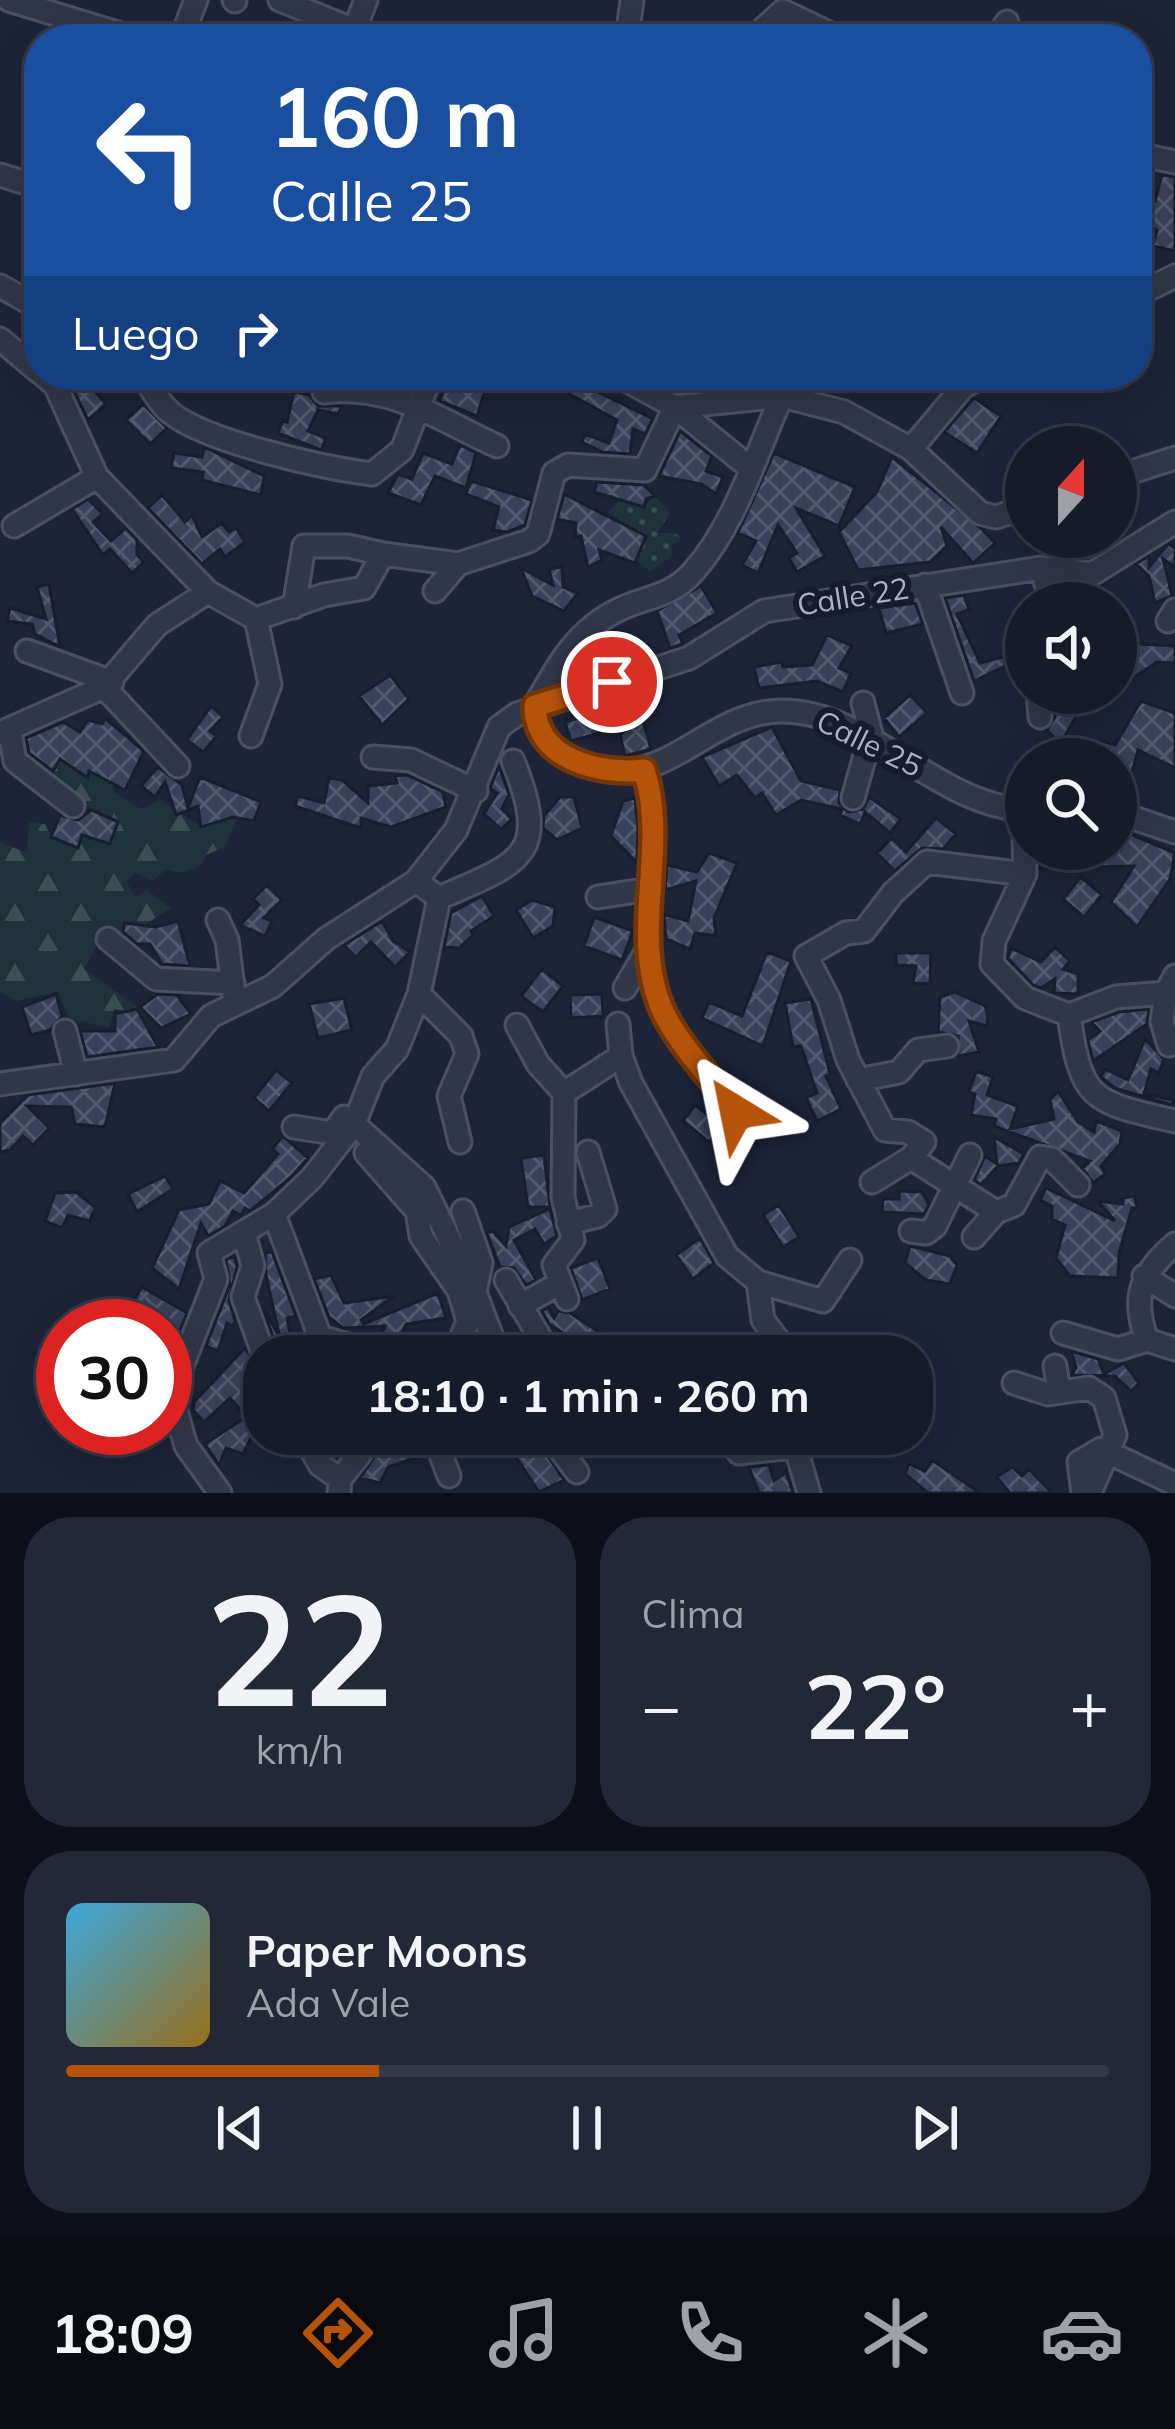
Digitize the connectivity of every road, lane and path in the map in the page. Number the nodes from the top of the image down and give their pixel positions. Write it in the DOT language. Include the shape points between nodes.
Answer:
graph roads {
  1 [pos="9,0"];
  2 [pos="280,0"];
  3 [pos="88,24"];
  4 [pos="334,24"];
  5 [pos="769,24"];
  6 [pos="810,24"];
  7 [pos="0,339"];
  8 [pos="24,359"];
  9 [pos="58,390"];
  10 [pos="153,390"];
  11 [pos="425,390"];
  12 [pos="644,390"];
  13 [pos="720,390"];
  14 [pos="960,390"];
  15 [pos="324,392"];
  16 [pos="782,396"];
  17 [pos="719,401"];
  18 [pos="419,406"];
  19 [pos="675,407"];
  20 [pos="497,446"];
  21 [pos="911,449"];
  22 [pos="1175,458"];
  23 [pos="749,467"];
  24 [pos="1137,470"];
  25 [pos="98,477"];
  26 [pos="1005,512"];
  27 [pos="1175,522"];
  28 [pos="14,526"];
  29 [pos="382,554"];
  30 [pos="458,564"];
  31 [pos="1041,568"];
  32 [pos="1045,582"];
  33 [pos="925,585"];
  34 [pos="435,591"];
  35 [pos="208,592"];
  36 [pos="294,607"];
  37 [pos="256,619"];
  38 [pos="27,651"];
  39 [pos="108,685"];
  40 [pos="962,693"];
  41 [pos="863,703"];
  42 [pos="535,706"];
  43 [pos="1040,714"];
  44 [pos="1040,717"];
  45 [pos="5,733"];
  46 [pos="251,736"];
  47 [pos="870,743"];
  48 [pos="373,757"];
  49 [pos="513,761"];
  50 [pos="178,766"];
  51 [pos="644,770"];
  52 [pos="476,791"];
  53 [pos="853,798"];
  54 [pos="73,806"];
  55 [pos="1005,806"];
  56 [pos="1137,819"];
  57 [pos="1175,832"];
  58 [pos="1025,870"];
  59 [pos="1025,874"];
  60 [pos="416,881"];
  61 [pos="649,889"];
  62 [pos="598,897"];
  63 [pos="439,898"];
  64 [pos="218,920"];
  65 [pos="108,940"];
  66 [pos="649,947"];
  67 [pos="1171,984"];
  68 [pos="625,988"];
  69 [pos="234,992"];
  70 [pos="419,994"];
  71 [pos="1069,1015"];
  72 [pos="619,1024"];
  73 [pos="518,1025"];
  74 [pos="65,1031"];
  75 [pos="1169,1045"];
  76 [pos="947,1046"];
  77 [pos="397,1049"];
  78 [pos="621,1057"];
  79 [pos="76,1075"];
  80 [pos="858,1080"];
  81 [pos="6,1083"];
  82 [pos="564,1094"];
  83 [pos="0,1109"];
  84 [pos="736,1112"];
  85 [pos="1175,1121"];
  86 [pos="294,1127"];
  87 [pos="350,1130"];
  88 [pos="460,1142"];
  89 [pos="588,1152"];
  90 [pos="970,1155"];
  91 [pos="910,1158"];
  92 [pos="872,1182"];
  93 [pos="1078,1185"];
  94 [pos="956,1186"];
  95 [pos="463,1211"];
  96 [pos="996,1212"];
  97 [pos="274,1214"];
  98 [pos="568,1223"];
  99 [pos="911,1231"];
  100 [pos="244,1233"];
  101 [pos="974,1237"];
  102 [pos="1175,1244"];
  103 [pos="850,1260"];
  104 [pos="1144,1276"];
  105 [pos="506,1280"];
  106 [pos="758,1282"];
  107 [pos="476,1292"];
  108 [pos="1175,1296"];
  109 [pos="520,1306"];
  110 [pos="1063,1333"];
  111 [pos="257,1335"];
  112 [pos="319,1335"];
  113 [pos="462,1335"];
  114 [pos="491,1335"];
  115 [pos="538,1335"];
  116 [pos="774,1335"];
  117 [pos="1147,1340"];
  118 [pos="1175,1349"];
  119 [pos="1055,1366"];
  120 [pos="1014,1383"];
  121 [pos="1059,1392"];
  122 [pos="1112,1451"];
  123 [pos="314,1455"];
  124 [pos="359,1455"];
  125 [pos="441,1455"];
  126 [pos="564,1455"];
  127 [pos="800,1455"];
  128 [pos="577,1472"];
  129 [pos="449,1476"];
  130 [pos="1175,1484"];
  131 [pos="339,1486"];
  132 [pos="220,1493"];
  133 [pos="809,1493"];
  134 [pos="1086,1493"];
  1 -- 3 [label="street"];
  2 -- 4 [label="street"];
  5 -- 6 [label="street" via="783,11"];
  7 -- 8 [label="street"];
  9 -- 25 [label="street"];
  10 -- 18 [label="street" via="195,428 325,468 372,474 402,450"];
  11 -- 18 [label="street"];
  12 -- 19 [label="street"];
  13 -- 17 [label="street"];
  14 -- 21 [label="street"];
  15 -- 18 [label="street" via="379,391"];
  16 -- 17 [label="street"];
  16 -- 21 [label="street" via="844,412"];
  16 -- 23 [label="street"];
  17 -- 19 [label="street"];
  18 -- 20 [label="street"];
  19 -- 23 [label="street"];
  19 -- 30 [label="street" via="645,470 568,465 554,473 538,534"];
  21 -- 26 [label="street" via="989,516"];
  22 -- 24 [label="street"];
  23 -- 42 [label="street" via="695,570 669,595 619,610 586,632 560,658"];
  25 -- 28 [label="street"];
  25 -- 35 [label="street"];
  27 -- 31 [label="street, Calle 22" via="1092,574"];
  29 -- 30 [label="street"];
  29 -- 36 [label="street" via="364,588"];
  29 -- 36 [label="street" via="304,546"];
  30 -- 34 [label="street"];
  31 -- 32 [label="street"];
  31 -- 33 [label="street, Calle 22"];
  33 -- 40 [label="street"];
  33 -- 42 [label="street, Calle 22" via="764,611 689,658"];
  35 -- 37 [label="street"];
  35 -- 39 [label="street" via="157,625"];
  36 -- 37 [label="street"];
  37 -- 46 [label="street" via="270,684"];
  38 -- 39 [label="street"];
  39 -- 45 [label="street"];
  39 -- 50 [label="street"];
  41 -- 47 [label="street"];
  42 -- 51 [label="street" via="535,722 562,755 617,773"];
  42 -- 52 [label="street" via="500,727"];
  43 -- 44 [label="street"];
  45 -- 54 [label="street" via="15,761"];
  47 -- 51 [label="street, Calle 25" via="819,715 778,710"];
  47 -- 53 [label="street"];
  47 -- 55 [label="street, Calle 25" via="963,796"];
  48 -- 52 [label="street" via="411,760"];
  49 -- 63 [label="street" via="530,837 525,852"];
  51 -- 61 [label="street" via="654,799"];
  52 -- 60 [label="street"];
  56 -- 57 [label="street"];
  58 -- 59 [label="street"];
  59 -- 71 [label="street" via="994,941 992,964 1025,998"];
  59 -- 80 [label="street" via="927,862 865,931 806,956"];
  60 -- 63 [label="street"];
  60 -- 69 [label="street" via="326,939 273,986"];
  61 -- 62 [label="street"];
  61 -- 66 [label="street"];
  63 -- 70 [label="street"];
  64 -- 69 [label="street"];
  65 -- 69 [label="street" via="155,980"];
  66 -- 68 [label="street"];
  66 -- 84 [label="street" via="663,1012"];
  67 -- 71 [label="street"];
  67 -- 75 [label="street" via="1162,1022"];
  69 -- 79 [label="street" via="174,1060"];
  70 -- 77 [label="street"];
  70 -- 88 [label="street" via="467,1054 449,1096"];
  71 -- 85 [label="street" via="1078,1076 1090,1091"];
  72 -- 78 [label="street"];
  73 -- 82 [label="street"];
  74 -- 79 [label="street"];
  76 -- 80 [label="street" via="918,1050 899,1072"];
  77 -- 86 [label="street" via="366,1066 333,1133"];
  77 -- 87 [label="street" via="373,1076"];
  78 -- 82 [label="street"];
  78 -- 106 [label="street" via="727,1256"];
  79 -- 81 [label="street"];
  80 -- 91 [label="street" via="885,1130 924,1142"];
  81 -- 83 [label="street"];
  82 -- 98 [label="street"];
  87 -- 97 [label="street"];
  87 -- 107 [label="street" via="424,1186"];
  87 -- 113 [label="street" via="407,1197 428,1248 459,1291 468,1321"];
  89 -- 98 [label="street" via="605,1209"];
  90 -- 94 [label="street"];
  91 -- 92 [label="street"];
  91 -- 94 [label="street"];
  93 -- 96 [label="street" via="1040,1157 1014,1205"];
  94 -- 96 [label="street"];
  94 -- 99 [label="street" via="931,1231"];
  95 -- 107 [label="street" via="481,1263"];
  96 -- 101 [label="street"];
  97 -- 100 [label="street"];
  97 -- 112 [label="street"];
  98 -- 109 [label="street" via="573,1240 554,1265 564,1291"];
  100 -- 111 [label="street" via="253,1266 243,1297"];
  100 -- 132 [label="street" via="209,1253 216,1279 171,1394 186,1446"];
  102 -- 104 [label="street"];
  103 -- 106 [label="street" via="828,1298 816,1302"];
  104 -- 108 [label="street"];
  104 -- 117 [label="street" via="1137,1313"];
  105 -- 109 [label="street"];
  106 -- 116 [label="street" via="763,1320"];
  107 -- 114 [label="street"];
  109 -- 115 [label="street"];
  110 -- 117 [label="street" via="1118,1349"];
  117 -- 118 [label="street"];
  119 -- 121 [label="street"];
  120 -- 121 [label="street"];
  121 -- 122 [label="street" via="1089,1388 1104,1398"];
  122 -- 130 [label="street"];
  122 -- 134 [label="street"];
  123 -- 131 [label="street"];
  124 -- 131 [label="street"];
  125 -- 129 [label="street"];
  126 -- 128 [label="street"];
  127 -- 133 [label="street"];
}
